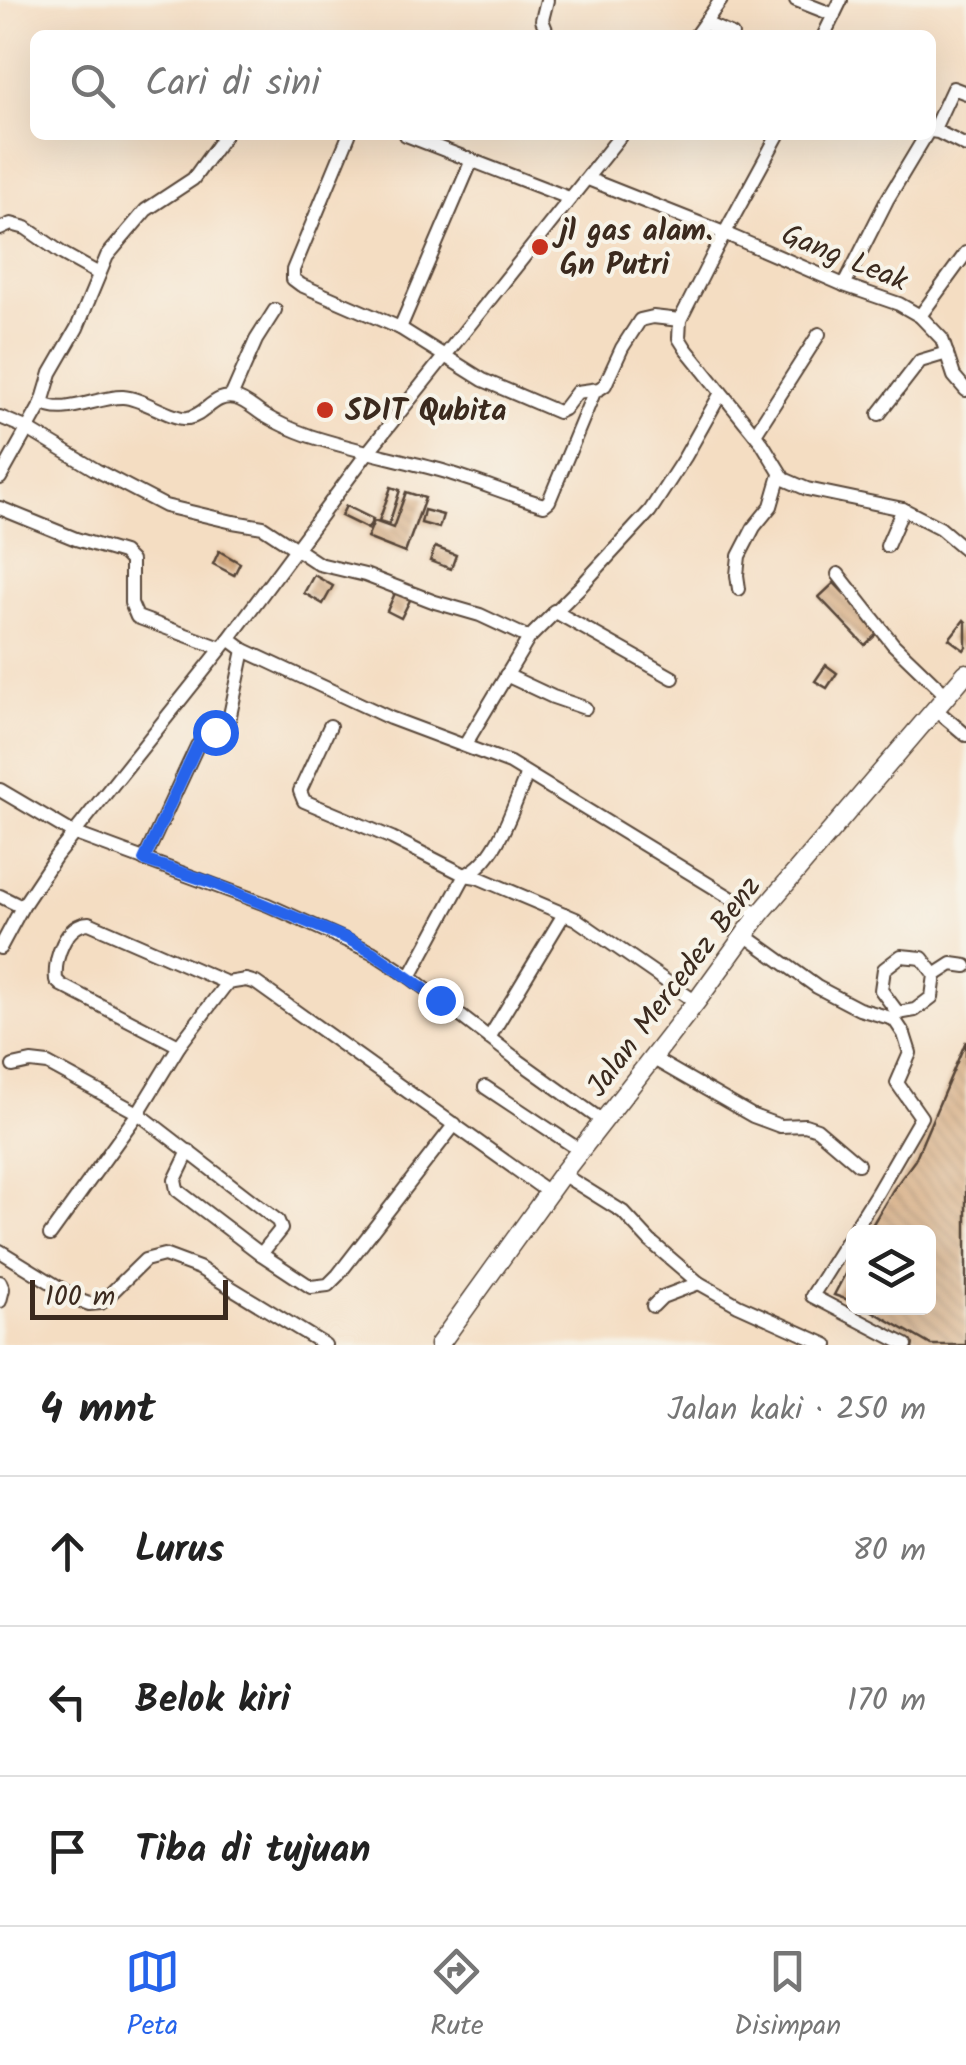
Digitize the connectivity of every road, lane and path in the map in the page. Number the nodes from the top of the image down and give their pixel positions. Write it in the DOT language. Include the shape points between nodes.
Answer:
graph roads {
  1 [pos="548,0"];
  2 [pos="721,0"];
  3 [pos="796,0"];
  4 [pos="841,0"];
  5 [pos="834,14"];
  6 [pos="700,29"];
  7 [pos="546,30"];
  8 [pos="826,30"];
  9 [pos="966,93"];
  10 [pos="936,121"];
  11 [pos="936,134"];
  12 [pos="221,140"];
  13 [pos="347,140"];
  14 [pos="617,140"];
  15 [pos="775,140"];
  16 [pos="925,140"];
  17 [pos="444,141"];
  18 [pos="966,146"];
  19 [pos="472,160"];
  20 [pos="588,179"];
  21 [pos="569,198"];
  22 [pos="0,229"];
  23 [pos="724,233"];
  24 [pos="966,253"];
  25 [pos="99,274"];
  26 [pos="844,285"];
  27 [pos="275,310"];
  28 [pos="920,316"];
  29 [pos="680,320"];
  30 [pos="400,328"];
  31 [pos="819,334"];
  32 [pos="947,353"];
  33 [pos="445,357"];
  34 [pos="595,390"];
  35 [pos="966,390"];
  36 [pos="721,394"];
  37 [pos="231,397"];
  38 [pos="42,403"];
  39 [pos="880,414"];
  40 [pos="0,417"];
  41 [pos="26,428"];
  42 [pos="755,434"];
  43 [pos="368,452"];
  44 [pos="780,474"];
  45 [pos="0,478"];
  46 [pos="0,508"];
  47 [pos="903,509"];
  48 [pos="888,546"];
  49 [pos="297,550"];
  50 [pos="966,550"];
  51 [pos="838,574"];
  52 [pos="739,589"];
  53 [pos="554,611"];
  54 [pos="529,638"];
  55 [pos="225,644"];
  56 [pos="244,650"];
  57 [pos="966,673"];
  58 [pos="506,675"];
  59 [pos="673,678"];
  60 [pos="940,702"];
  61 [pos="585,708"];
  62 [pos="330,726"];
  63 [pos="966,734"];
  64 [pos="465,745"];
  65 [pos="527,774"];
  66 [pos="0,790"];
  67 [pos="74,833"];
  68 [pos="144,860"];
  69 [pos="465,876"];
  70 [pos="0,896"];
  71 [pos="22,906"];
  72 [pos="564,914"];
  73 [pos="759,915"];
  74 [pos="746,936"];
  75 [pos="0,948"];
  76 [pos="966,966"];
  77 [pos="935,975"];
  78 [pos="410,977"];
  79 [pos="227,983"];
  80 [pos="696,1002"];
  81 [pos="896,1016"];
  82 [pos="489,1038"];
  83 [pos="179,1046"];
  84 [pos="652,1058"];
  85 [pos="13,1066"];
  86 [pos="484,1087"];
  87 [pos="138,1114"];
  88 [pos="604,1122"];
  89 [pos="455,1124"];
  90 [pos="189,1151"];
  91 [pos="581,1151"];
  92 [pos="858,1164"];
  93 [pos="562,1174"];
  94 [pos="548,1192"];
  95 [pos="50,1235"];
  96 [pos="0,1250"];
  97 [pos="262,1254"];
  98 [pos="0,1282"];
  99 [pos="699,1282"];
  100 [pos="0,1301"];
  101 [pos="653,1306"];
  102 [pos="325,1345"];
  103 [pos="439,1345"];
  104 [pos="827,1345"];
  105 [pos="906,1345"];
  1 -- 7 [label="street"];
  2 -- 6 [label="street"];
  3 -- 5 [label="street"];
  4 -- 5 [label="street"];
  5 -- 8 [label="street"];
  9 -- 10 [label="street" via="953,88"];
  11 -- 18 [label="street"];
  12 -- 25 [label="street" via="193,179 131,226"];
  13 -- 30 [label="street" via="293,279"];
  14 -- 20 [label="street"];
  15 -- 23 [label="street"];
  16 -- 26 [label="street"];
  17 -- 19 [label="street"];
  19 -- 21 [label="street"];
  19 -- 30 [label="street"];
  20 -- 21 [label="street"];
  20 -- 23 [label="street, Gang Leak"];
  21 -- 33 [label="street"];
  22 -- 25 [label="street" via="26,228"];
  23 -- 26 [label="street, Gang Leak"];
  23 -- 29 [label="street"];
  24 -- 28 [label="street"];
  25 -- 38 [label="street"];
  26 -- 28 [label="street, Gang Leak"];
  27 -- 37 [label="street"];
  28 -- 32 [label="street, Gang Leak"];
  29 -- 34 [label="street" via="640,320 608,381"];
  29 -- 36 [label="street" via="682,343"];
  30 -- 33 [label="street"];
  31 -- 42 [label="street"];
  32 -- 35 [label="street, Gang Leak"];
  32 -- 39 [label="street" via="920,361"];
  33 -- 34 [label="street" via="554,411 561,412 577,392"];
  33 -- 43 [label="street"];
  34 -- 43 [label="street" via="544,505"];
  36 -- 42 [label="street"];
  36 -- 53 [label="street" via="650,512"];
  37 -- 38 [label="street" via="184,419 130,398 61,409"];
  37 -- 43 [label="street" via="296,431"];
  38 -- 41 [label="street"];
  40 -- 41 [label="street"];
  41 -- 45 [label="street"];
  41 -- 49 [label="street" via="165,506 263,527"];
  42 -- 44 [label="street"];
  43 -- 49 [label="street"];
  44 -- 47 [label="street" via="807,488"];
  44 -- 52 [label="street" via="771,506 739,556"];
  46 -- 55 [label="street" via="123,553 131,561 135,615"];
  47 -- 48 [label="street"];
  47 -- 50 [label="street"];
  49 -- 54 [label="street" via="319,564 480,615"];
  49 -- 55 [label="street"];
  51 -- 60 [label="street"];
  53 -- 54 [label="street"];
  53 -- 59 [label="street"];
  54 -- 58 [label="street"];
  55 -- 56 [label="street"];
  55 -- 67 [label="street"];
  56 -- 64 [label="street"];
  56 -- 68 [label="street" via="230,720 197,746"];
  57 -- 60 [label="main road, Jalan Mercedez Benz"];
  58 -- 61 [label="street"];
  58 -- 64 [label="street"];
  60 -- 63 [label="street"];
  60 -- 73 [label="main road, Jalan Mercedez Benz"];
  62 -- 69 [label="street" via="302,798"];
  64 -- 65 [label="street"];
  65 -- 69 [label="street" via="493,851"];
  65 -- 73 [label="street"];
  66 -- 67 [label="street"];
  67 -- 68 [label="street"];
  67 -- 71 [label="street"];
  68 -- 78 [label="street" via="310,922"];
  69 -- 72 [label="street"];
  69 -- 78 [label="street"];
  70 -- 71 [label="street"];
  71 -- 75 [label="street"];
  72 -- 80 [label="street"];
  72 -- 82 [label="street"];
  73 -- 74 [label="main road, Jalan Mercedez Benz"];
  74 -- 80 [label="main road, Jalan Mercedez Benz"];
  74 -- 81 [label="street" via="860,1009"];
  76 -- 77 [label="street" via="952,964"];
  77 -- 81 [label="street" via="932,996"];
  77 -- 81 [label="street" via="922,958 900,956 884,969 881,990"];
  78 -- 82 [label="street"];
  79 -- 83 [label="street"];
  79 -- 83 [label="street" via="89,923 72,928 56,980"];
  79 -- 89 [label="street" via="256,983"];
  80 -- 84 [label="main road, Jalan Mercedez Benz"];
  81 -- 105 [label="street" via="910,1053 897,1082 921,1117 812,1296"];
  82 -- 88 [label="street"];
  83 -- 87 [label="street"];
  84 -- 88 [label="main road, Jalan Mercedez Benz"];
  84 -- 92 [label="street" via="753,1116 780,1126 812,1126"];
  85 -- 87 [label="street" via="48,1064"];
  86 -- 91 [label="street"];
  87 -- 90 [label="street"];
  87 -- 95 [label="street"];
  88 -- 91 [label="main road, Jalan Mercedez Benz"];
  89 -- 94 [label="street"];
  89 -- 97 [label="street" via="328,1285 311,1287"];
  90 -- 97 [label="street" via="175,1180 178,1190"];
  90 -- 97 [label="street" via="280,1223"];
  91 -- 93 [label="main road, Jalan Mercedez Benz"];
  93 -- 94 [label="main road, Jalan Mercedez Benz"];
  93 -- 99 [label="street" via="623,1212"];
  94 -- 103 [label="main road, Jalan Mercedez Benz"];
  96 -- 102 [label="street" via="89,1304 101,1304 145,1260 173,1257"];
  98 -- 100 [label="street"];
  99 -- 101 [label="street"];
  99 -- 104 [label="street"];
}
